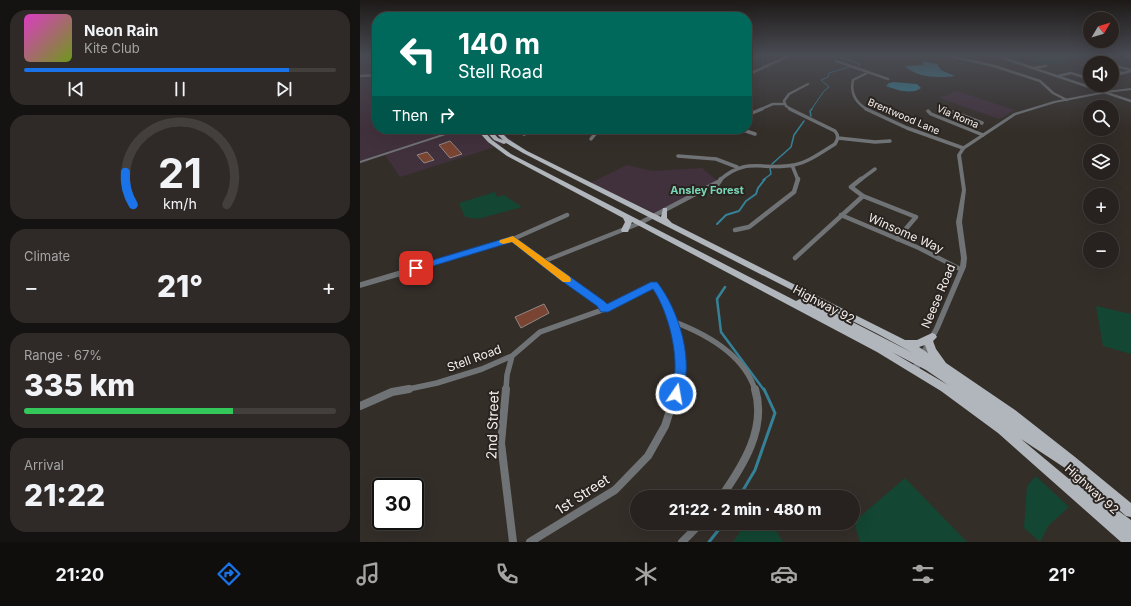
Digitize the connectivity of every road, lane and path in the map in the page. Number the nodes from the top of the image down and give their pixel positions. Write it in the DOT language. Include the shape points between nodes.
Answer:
graph roads {
  1 [pos="853,80"];
  2 [pos="1039,80"];
  3 [pos="1072,80"];
  4 [pos="1081,83"];
  5 [pos="808,84"];
  6 [pos="1131,89"];
  7 [pos="1119,90"];
  8 [pos="1106,92"];
  9 [pos="1067,100"];
  10 [pos="1131,101"];
  11 [pos="785,104"];
  12 [pos="928,110"];
  13 [pos="953,112"];
  14 [pos="752,113"];
  15 [pos="969,118"];
  16 [pos="982,123"];
  17 [pos="957,124"];
  18 [pos="752,133"];
  19 [pos="447,134"];
  20 [pos="484,134"];
  21 [pos="492,134"];
  22 [pos="500,134"];
  23 [pos="595,134"];
  24 [pos="755,134"];
  25 [pos="982,135"];
  26 [pos="838,138"];
  27 [pos="591,139"];
  28 [pos="890,141"];
  29 [pos="514,145"];
  30 [pos="963,148"];
  31 [pos="678,156"];
  32 [pos="360,162"];
  33 [pos="792,166"];
  34 [pos="737,168"];
  35 [pos="875,169"];
  36 [pos="718,182"];
  37 [pos="711,194"];
  38 [pos="863,196"];
  39 [pos="665,209"];
  40 [pos="567,215"];
  41 [pos="841,215"];
  42 [pos="626,216"];
  43 [pos="653,216"];
  44 [pos="640,223"];
  45 [pos="669,224"];
  46 [pos="625,230"];
  47 [pos="735,230"];
  48 [pos="513,239"];
  49 [pos="897,239"];
  50 [pos="795,258"];
  51 [pos="542,262"];
  52 [pos="962,270"];
  53 [pos="654,284"];
  54 [pos="360,285"];
  55 [pos="605,309"];
  56 [pos="672,321"];
  57 [pos="931,339"];
  58 [pos="903,343"];
  59 [pos="512,356"];
  60 [pos="919,361"];
  61 [pos="946,368"];
  62 [pos="360,406"];
  63 [pos="1048,468"];
  64 [pos="1090,476"];
  65 [pos="726,490"];
  66 [pos="1131,511"];
  67 [pos="1131,528"];
  68 [pos="694,530"];
  69 [pos="513,542"];
  70 [pos="530,542"];
  71 [pos="682,542"];
  72 [pos="1131,542"];
  1 -- 30 [label="street, Brentwood Lane" via="858,104"];
  2 -- 9 [label="street" via="1044,82 1052,93"];
  3 -- 4 [label="street"];
  5 -- 11 [label="street" via="790,94 784,101"];
  6 -- 7 [label="street"];
  8 -- 9 [label="street"];
  8 -- 10 [label="street"];
  9 -- 25 [label="street" via="1015,114"];
  11 -- 14 [label="street" via="773,104"];
  11 -- 26 [label="street" via="790,109 835,131"];
  12 -- 17 [label="street, Via Roma" via="931,114"];
  13 -- 15 [label="street"];
  15 -- 16 [label="street"];
  15 -- 17 [label="street"];
  17 -- 25 [label="street, Via Roma"];
  18 -- 24 [label="street"];
  19 -- 32 [label="street"];
  20 -- 42 [label="main road, Highway 92" via="509,155"];
  21 -- 29 [label="main road" via="498,140"];
  22 -- 29 [label="main road, Highway 92"];
  23 -- 27 [label="street"];
  25 -- 30 [label="street"];
  26 -- 28 [label="street"];
  26 -- 33 [label="street" via="835,144"];
  29 -- 43 [label="main road, Highway 92"];
  30 -- 52 [label="street, Neese Road" via="959,155 964,190 959,216 964,258"];
  31 -- 34 [label="street" via="722,161"];
  33 -- 34 [label="street" via="752,164"];
  33 -- 47 [label="street" via="799,178 799,185 794,192 749,227"];
  34 -- 36 [label="street"];
  35 -- 38 [label="street" via="851,187"];
  36 -- 37 [label="street"];
  36 -- 39 [label="street"];
  38 -- 41 [label="street"];
  38 -- 49 [label="street" via="916,217"];
  39 -- 43 [label="street"];
  39 -- 45 [label="main road" via="664,218"];
  40 -- 48 [label="street"];
  41 -- 49 [label="street, Winsome Way"];
  41 -- 50 [label="street"];
  42 -- 44 [label="main road, Highway 92"];
  42 -- 46 [label="main road" via="629,222"];
  43 -- 44 [label="street"];
  43 -- 45 [label="main road, Highway 92"];
  44 -- 46 [label="street"];
  44 -- 60 [label="main road, Highway 92" via="781,297"];
  45 -- 58 [label="main road, Highway 92"];
  46 -- 51 [label="street"];
  48 -- 51 [label="street"];
  48 -- 54 [label="street"];
  49 -- 52 [label="street, Winsome Way"];
  51 -- 55 [label="street" via="601,303"];
  52 -- 57 [label="street, Neese Road"];
  53 -- 55 [label="street, Stell Road"];
  53 -- 56 [label="street, 1st Street"];
  55 -- 59 [label="street, Stell Road" via="540,332"];
  56 -- 65 [label="street" via="691,327 729,352 745,370 758,393 759,418 748,454"];
  56 -- 70 [label="street, 1st Street" via="679,342 681,371 665,426 648,456 614,490"];
  57 -- 58 [label="main road" via="918,344"];
  57 -- 60 [label="street, Neese Road"];
  57 -- 61 [label="main road" via="932,351"];
  58 -- 60 [label="main road, Highway 92"];
  59 -- 62 [label="street, Stell Road" via="460,377 392,392"];
  59 -- 69 [label="street, 2nd Street" via="507,375 501,444"];
  60 -- 61 [label="main road, Highway 92"];
  60 -- 63 [label="main road, Highway 92"];
  60 -- 64 [label="main road"];
  61 -- 64 [label="main road, Highway 92" via="1012,413"];
  63 -- 67 [label="main road" via="1104,506"];
  63 -- 72 [label="main road, Highway 92"];
  64 -- 66 [label="main road, Highway 92"];
  68 -- 71 [label="street"];
}
